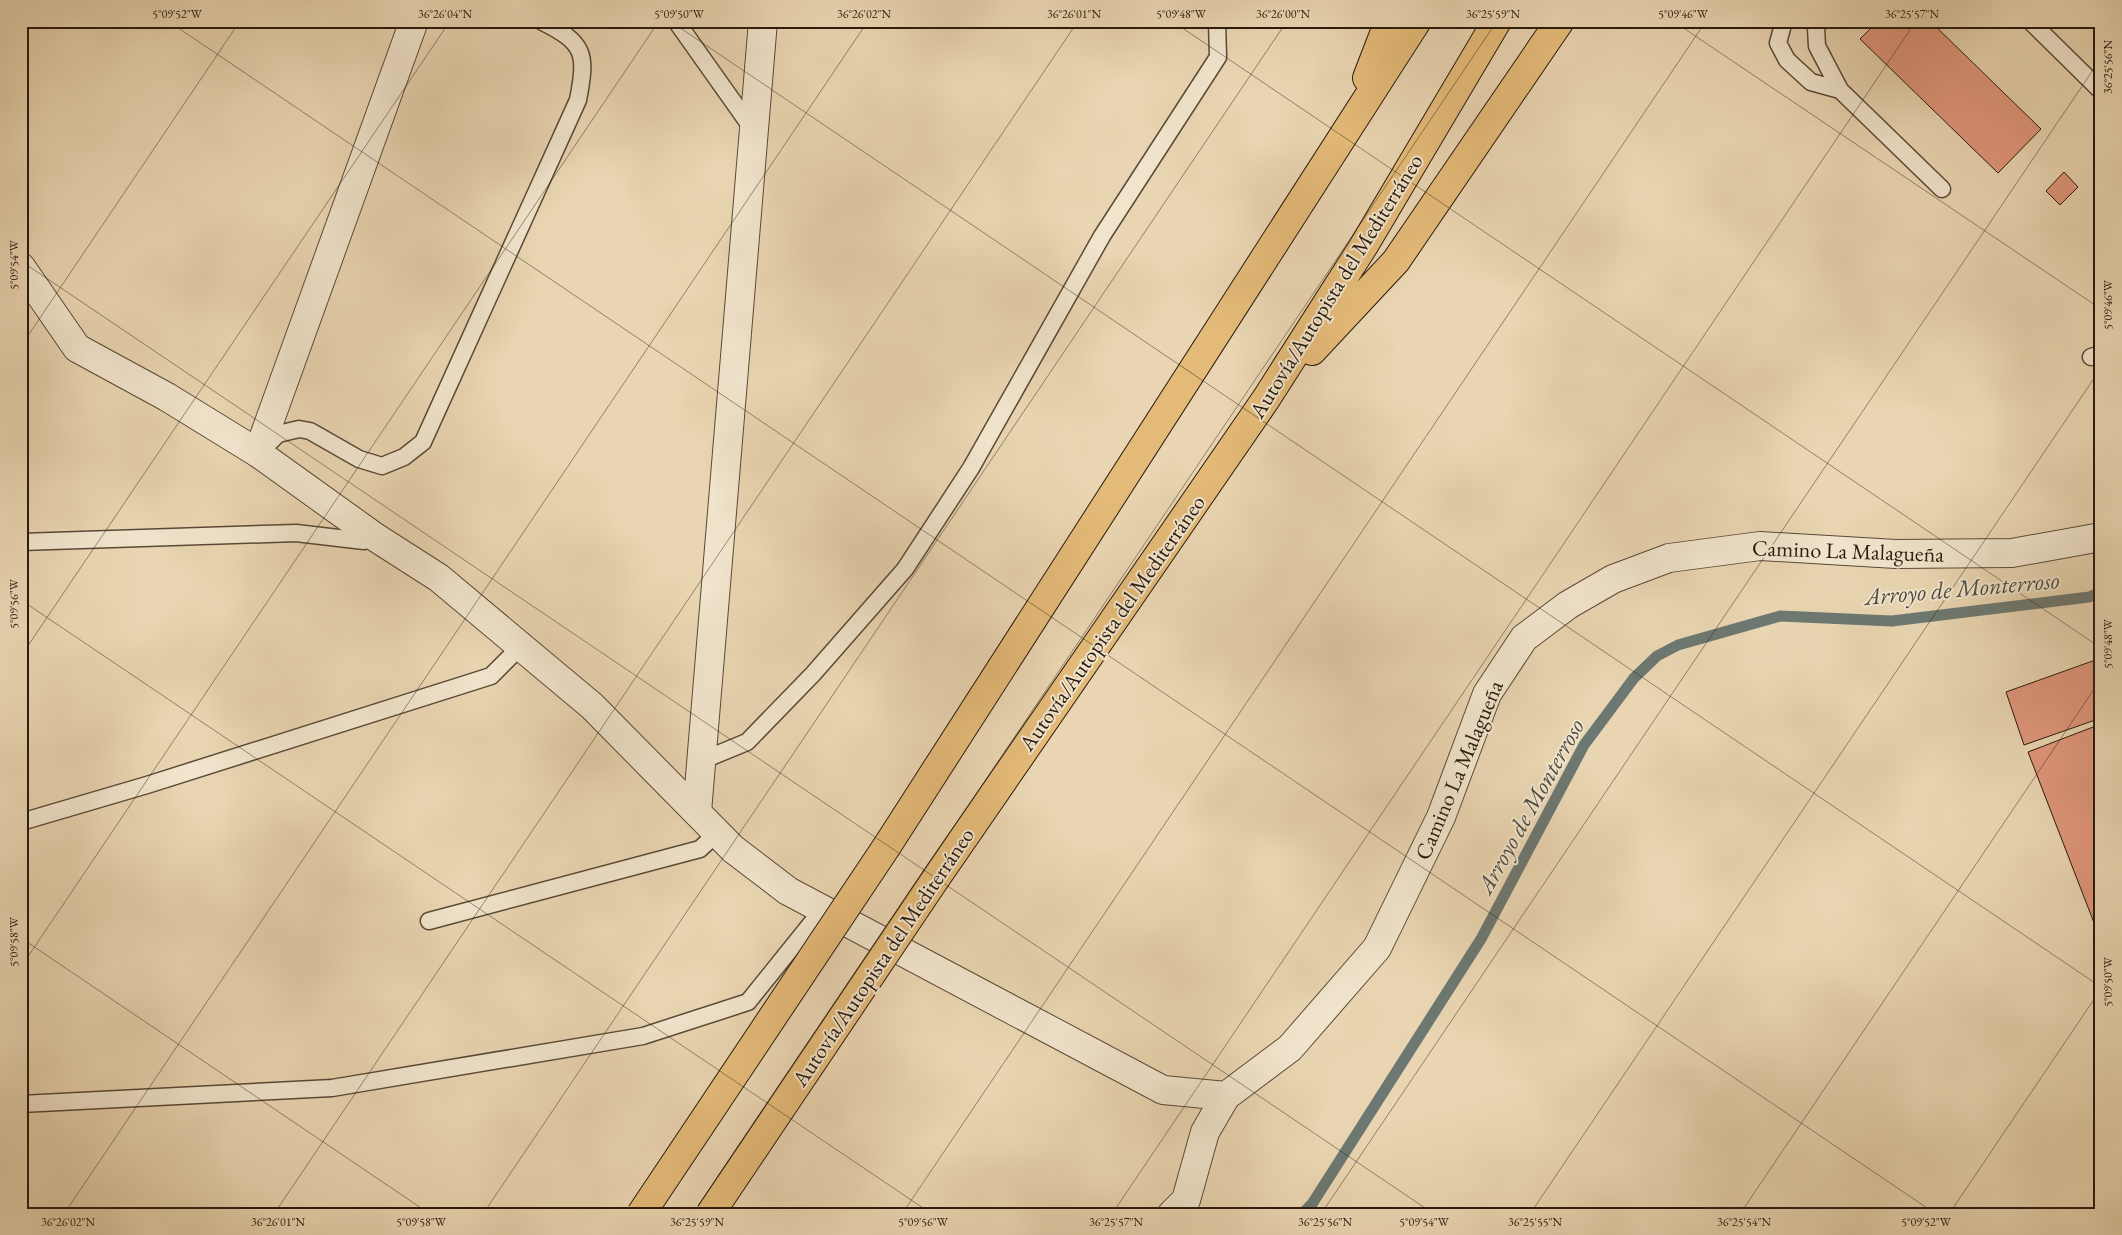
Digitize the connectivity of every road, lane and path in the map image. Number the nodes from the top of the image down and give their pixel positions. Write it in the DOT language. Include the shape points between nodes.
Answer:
graph roads {
  1 [pos="414,21"];
  2 [pos="541,21"];
  3 [pos="676,21"];
  4 [pos="763,21"];
  5 [pos="1217,21"];
  6 [pos="1389,21"];
  7 [pos="1417,21"];
  8 [pos="1497,21"];
  9 [pos="1560,21"];
  10 [pos="1784,21"];
  11 [pos="1820,21"];
  12 [pos="2030,21"];
  13 [pos="1840,90"];
  14 [pos="2101,91"];
  15 [pos="754,131"];
  16 [pos="1345,135"];
  17 [pos="1942,189"];
  18 [pos="21,267"];
  19 [pos="1266,400"];
  20 [pos="258,454"];
  21 [pos="375,537"];
  22 [pos="2101,537"];
  23 [pos="21,542"];
  24 [pos="521,646"];
  25 [pos="701,762"];
  26 [pos="697,812"];
  27 [pos="21,822"];
  28 [pos="717,833"];
  29 [pos="822,910"];
  30 [pos="429,921"];
  31 [pos="1226,1096"];
  32 [pos="21,1104"];
  33 [pos="641,1214"];
  34 [pos="710,1214"];
  35 [pos="1172,1214"];
  1 -- 20 [label="street"];
  2 -- 20 [label="lane" via="564,33 582,56 584,71 578,100 423,442 404,457 382,466 359,458 310,431 299,429 278,434"];
  3 -- 15 [label="lane"];
  4 -- 15 [label="street"];
  5 -- 25 [label="lane" via="1218,57 1102,236 971,468 904,569 813,674 748,742"];
  6 -- 16 [label="highway"];
  7 -- 16 [label="highway"];
  8 -- 19 [label="highway, Autovía/Autopista del Mediterráneo" via="1363,247"];
  9 -- 19 [label="highway" via="1396,261"];
  10 -- 13 [label="lane" via="1778,43 1787,60 1812,82"];
  11 -- 13 [label="lane" via="1816,28 1817,46"];
  12 -- 14 [label="lane"];
  13 -- 17 [label="lane"];
  15 -- 25 [label="street"];
  16 -- 33 [label="highway, bridge" via="887,846"];
  18 -- 20 [label="street" via="77,348 168,397"];
  19 -- 34 [label="highway, Autovía/Autopista del Mediterráneo, bridge" via="936,878"];
  20 -- 21 [label="street"];
  21 -- 23 [label="lane" via="364,540 296,533"];
  21 -- 24 [label="street" via="439,578"];
  22 -- 31 [label="street, Camino La Malagueña" via="2012,554 1896,554 1760,546 1669,558 1613,579 1568,605 1524,638 1487,694 1441,817 1377,948 1290,1048"];
  24 -- 26 [label="street" via="592,706"];
  24 -- 27 [label="lane" via="491,676"];
  25 -- 26 [label="street"];
  26 -- 28 [label="street"];
  28 -- 29 [label="street" via="733,850 788,891"];
  28 -- 30 [label="lane" via="700,849"];
  29 -- 31 [label="street" via="1163,1090"];
  29 -- 32 [label="lane" via="748,1002 643,1036 332,1088"];
  31 -- 35 [label="street, Camino La Malagueña" via="1205,1132 1186,1200"];
}
